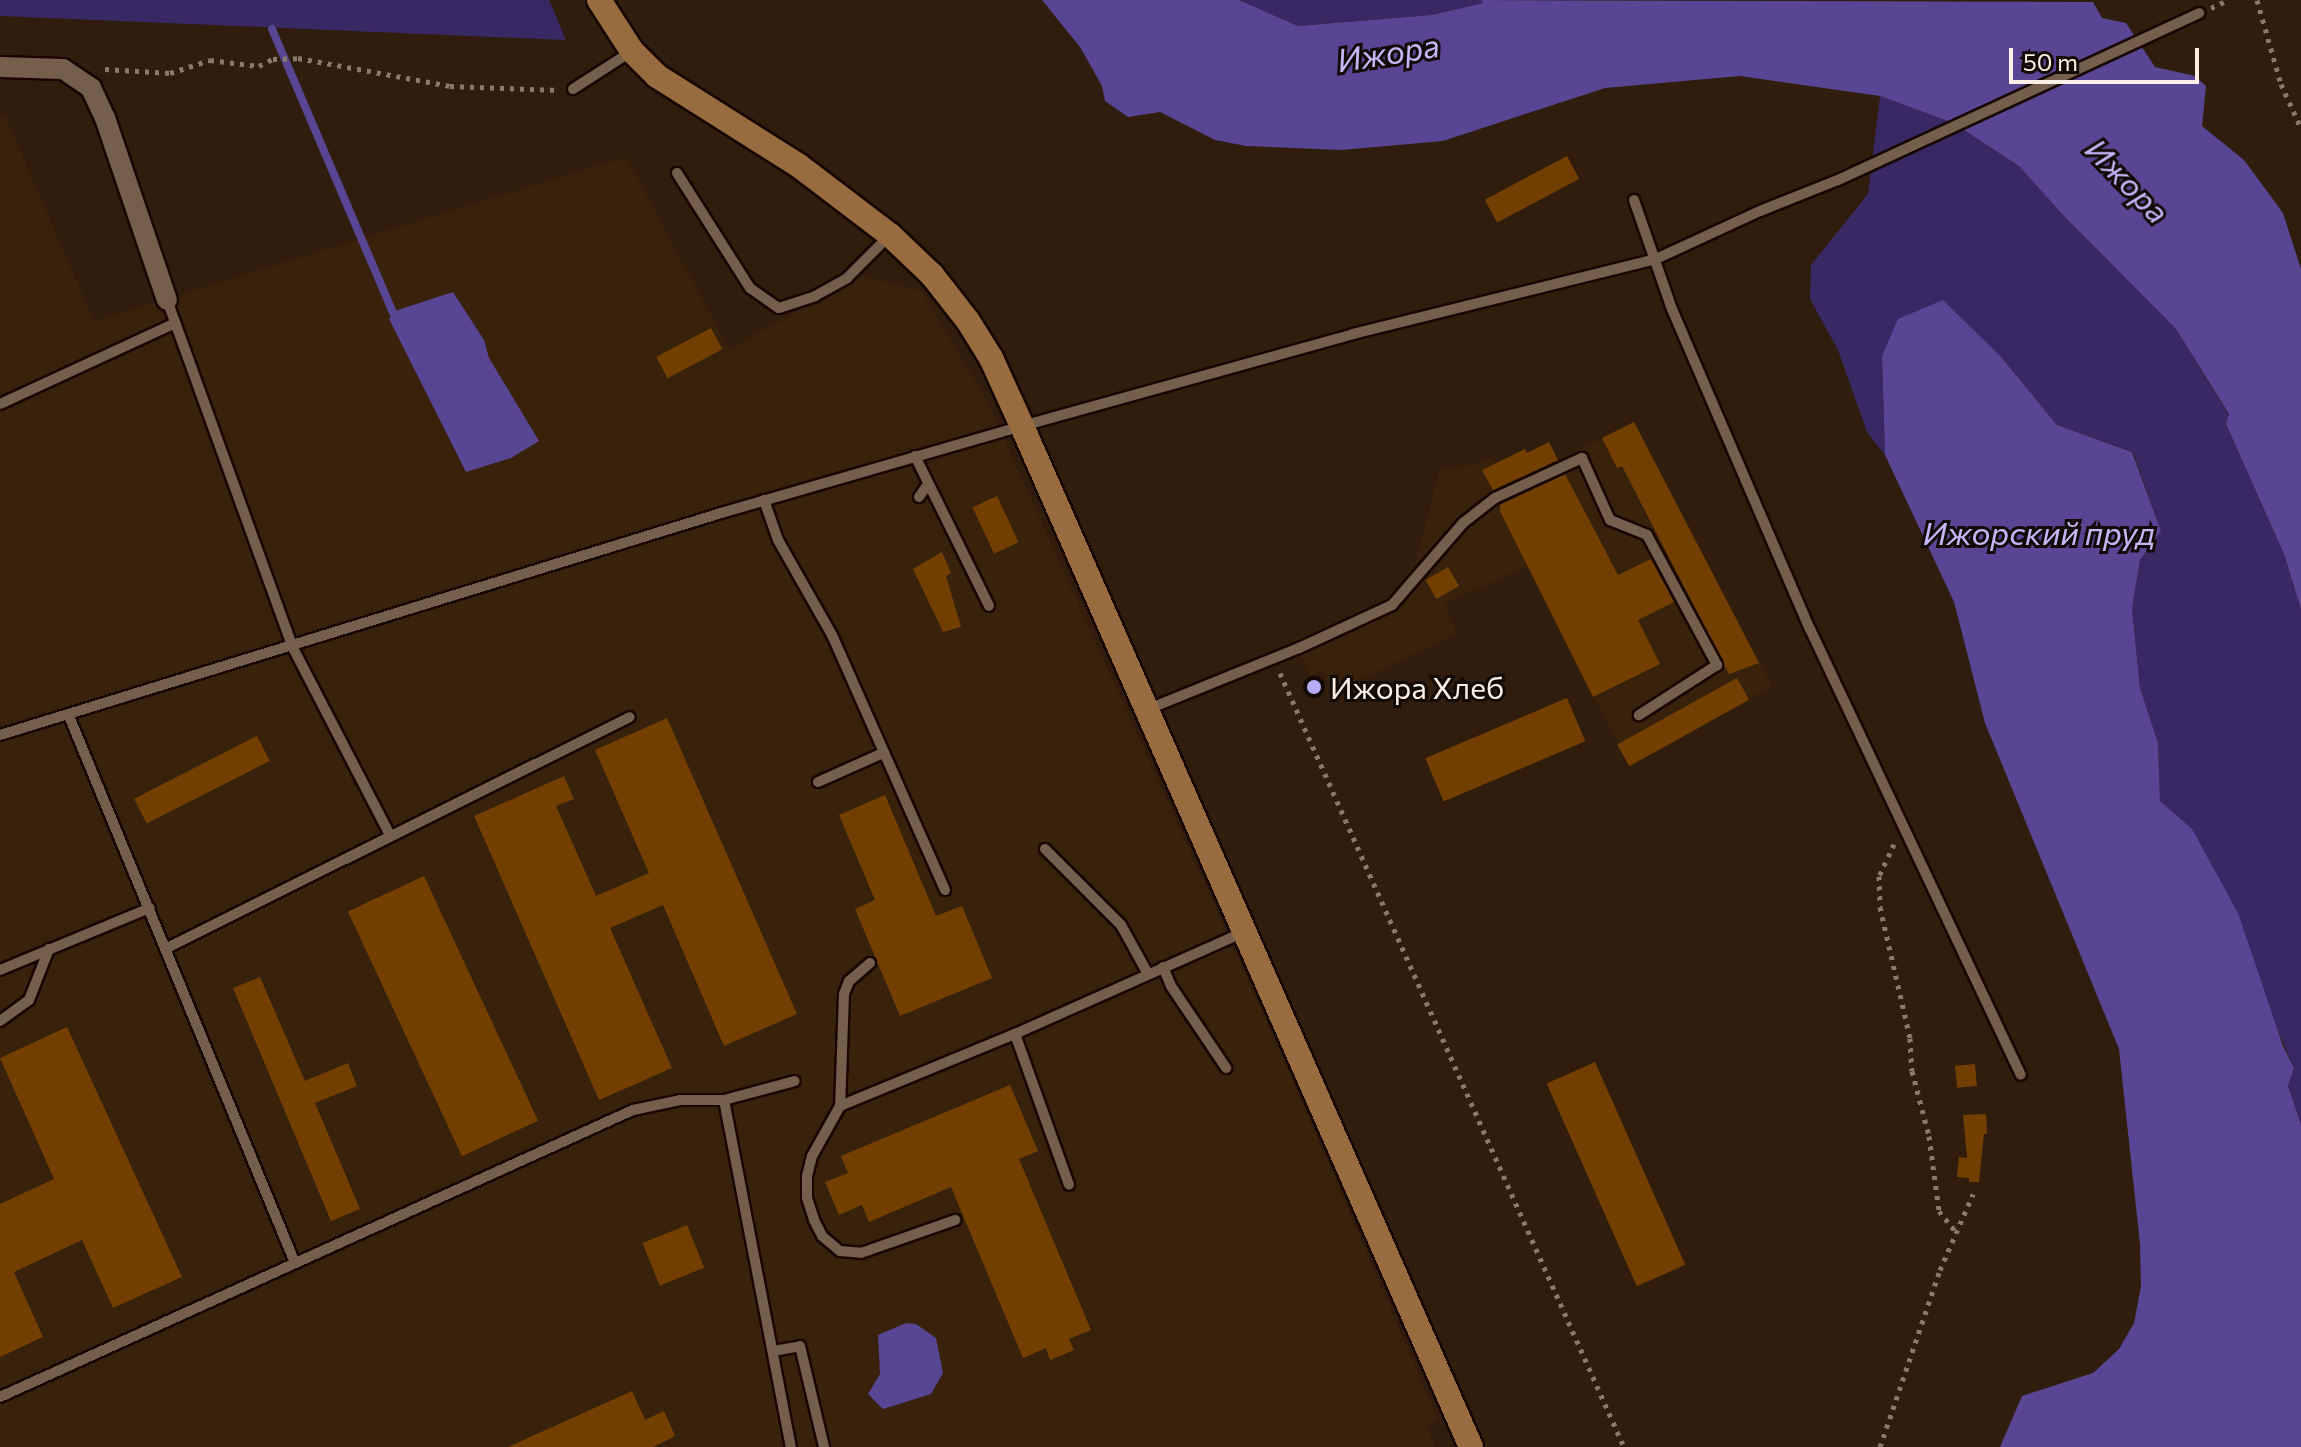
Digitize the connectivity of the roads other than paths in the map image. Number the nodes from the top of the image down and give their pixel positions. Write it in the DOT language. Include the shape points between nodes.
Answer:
graph roads {
  1 [pos="599,0"];
  2 [pos="2199,13"];
  3 [pos="632,51"];
  4 [pos="0,67"];
  5 [pos="573,89"];
  6 [pos="677,173"];
  7 [pos="1634,200"];
  8 [pos="890,235"];
  9 [pos="1656,259"];
  10 [pos="167,300"];
  11 [pos="175,323"];
  12 [pos="0,404"];
  13 [pos="1022,426"];
  14 [pos="915,456"];
  15 [pos="928,484"];
  16 [pos="919,497"];
  17 [pos="764,500"];
  18 [pos="989,606"];
  19 [pos="293,648"];
  20 [pos="1146,710"];
  21 [pos="1639,715"];
  22 [pos="69,716"];
  23 [pos="630,717"];
  24 [pos="0,735"];
  25 [pos="883,753"];
  26 [pos="818,782"];
  27 [pos="390,835"];
  28 [pos="1045,849"];
  29 [pos="945,890"];
  30 [pos="150,908"];
  31 [pos="1244,932"];
  32 [pos="167,948"];
  33 [pos="49,949"];
  34 [pos="870,963"];
  35 [pos="1163,967"];
  36 [pos="0,970"];
  37 [pos="1148,974"];
  38 [pos="0,1021"];
  39 [pos="1015,1034"];
  40 [pos="1226,1068"];
  41 [pos="2021,1075"];
  42 [pos="795,1081"];
  43 [pos="724,1100"];
  44 [pos="840,1106"];
  45 [pos="1069,1185"];
  46 [pos="955,1220"];
  47 [pos="295,1263"];
  48 [pos="773,1351"];
  49 [pos="0,1397"];
  50 [pos="791,1447"];
  51 [pos="824,1447"];
  52 [pos="1471,1447"];
  1 -- 3 [label="main road"];
  2 -- 9 [label="lane"];
  3 -- 5 [label="lane"];
  3 -- 8 [label="main road" via="657,76 798,165"];
  4 -- 10 [label="street" via="63,69 91,88"];
  6 -- 8 [label="lane" via="750,288 779,308 847,278"];
  7 -- 9 [label="lane"];
  8 -- 13 [label="main road" via="932,275 968,321"];
  9 -- 13 [label="lane" via="1353,334"];
  9 -- 41 [label="lane" via="1672,309 1804,615"];
  10 -- 11 [label="lane"];
  11 -- 12 [label="lane"];
  11 -- 19 [label="lane"];
  13 -- 14 [label="lane"];
  13 -- 20 [label="main road"];
  14 -- 15 [label="lane"];
  14 -- 17 [label="lane"];
  15 -- 16 [label="lane"];
  15 -- 18 [label="lane"];
  17 -- 19 [label="lane"];
  17 -- 25 [label="lane" via="778,540 832,635"];
  19 -- 22 [label="lane"];
  19 -- 27 [label="lane"];
  20 -- 21 [label="lane" via="1392,605 1463,523 1495,498 1582,458 1610,520 1647,535 1717,665"];
  20 -- 31 [label="main road"];
  22 -- 24 [label="lane"];
  22 -- 30 [label="lane"];
  23 -- 27 [label="lane"];
  25 -- 26 [label="lane"];
  25 -- 29 [label="lane"];
  27 -- 32 [label="lane"];
  28 -- 37 [label="lane" via="1121,925"];
  30 -- 32 [label="lane"];
  30 -- 33 [label="lane"];
  31 -- 35 [label="lane"];
  31 -- 52 [label="main road"];
  32 -- 47 [label="lane"];
  33 -- 36 [label="lane"];
  33 -- 38 [label="lane" via="29,1000"];
  34 -- 44 [label="lane" via="849,981 844,994"];
  35 -- 37 [label="lane"];
  35 -- 40 [label="lane"];
  37 -- 39 [label="lane"];
  39 -- 44 [label="lane"];
  39 -- 45 [label="lane"];
  42 -- 43 [label="lane"];
  43 -- 47 [label="lane" via="680,1100 633,1110"];
  43 -- 48 [label="lane"];
  44 -- 46 [label="lane" via="812,1156 807,1176 807,1198 822,1236 840,1251 861,1253"];
  47 -- 49 [label="lane"];
  48 -- 50 [label="lane"];
  48 -- 51 [label="lane" via="800,1346"];
}
